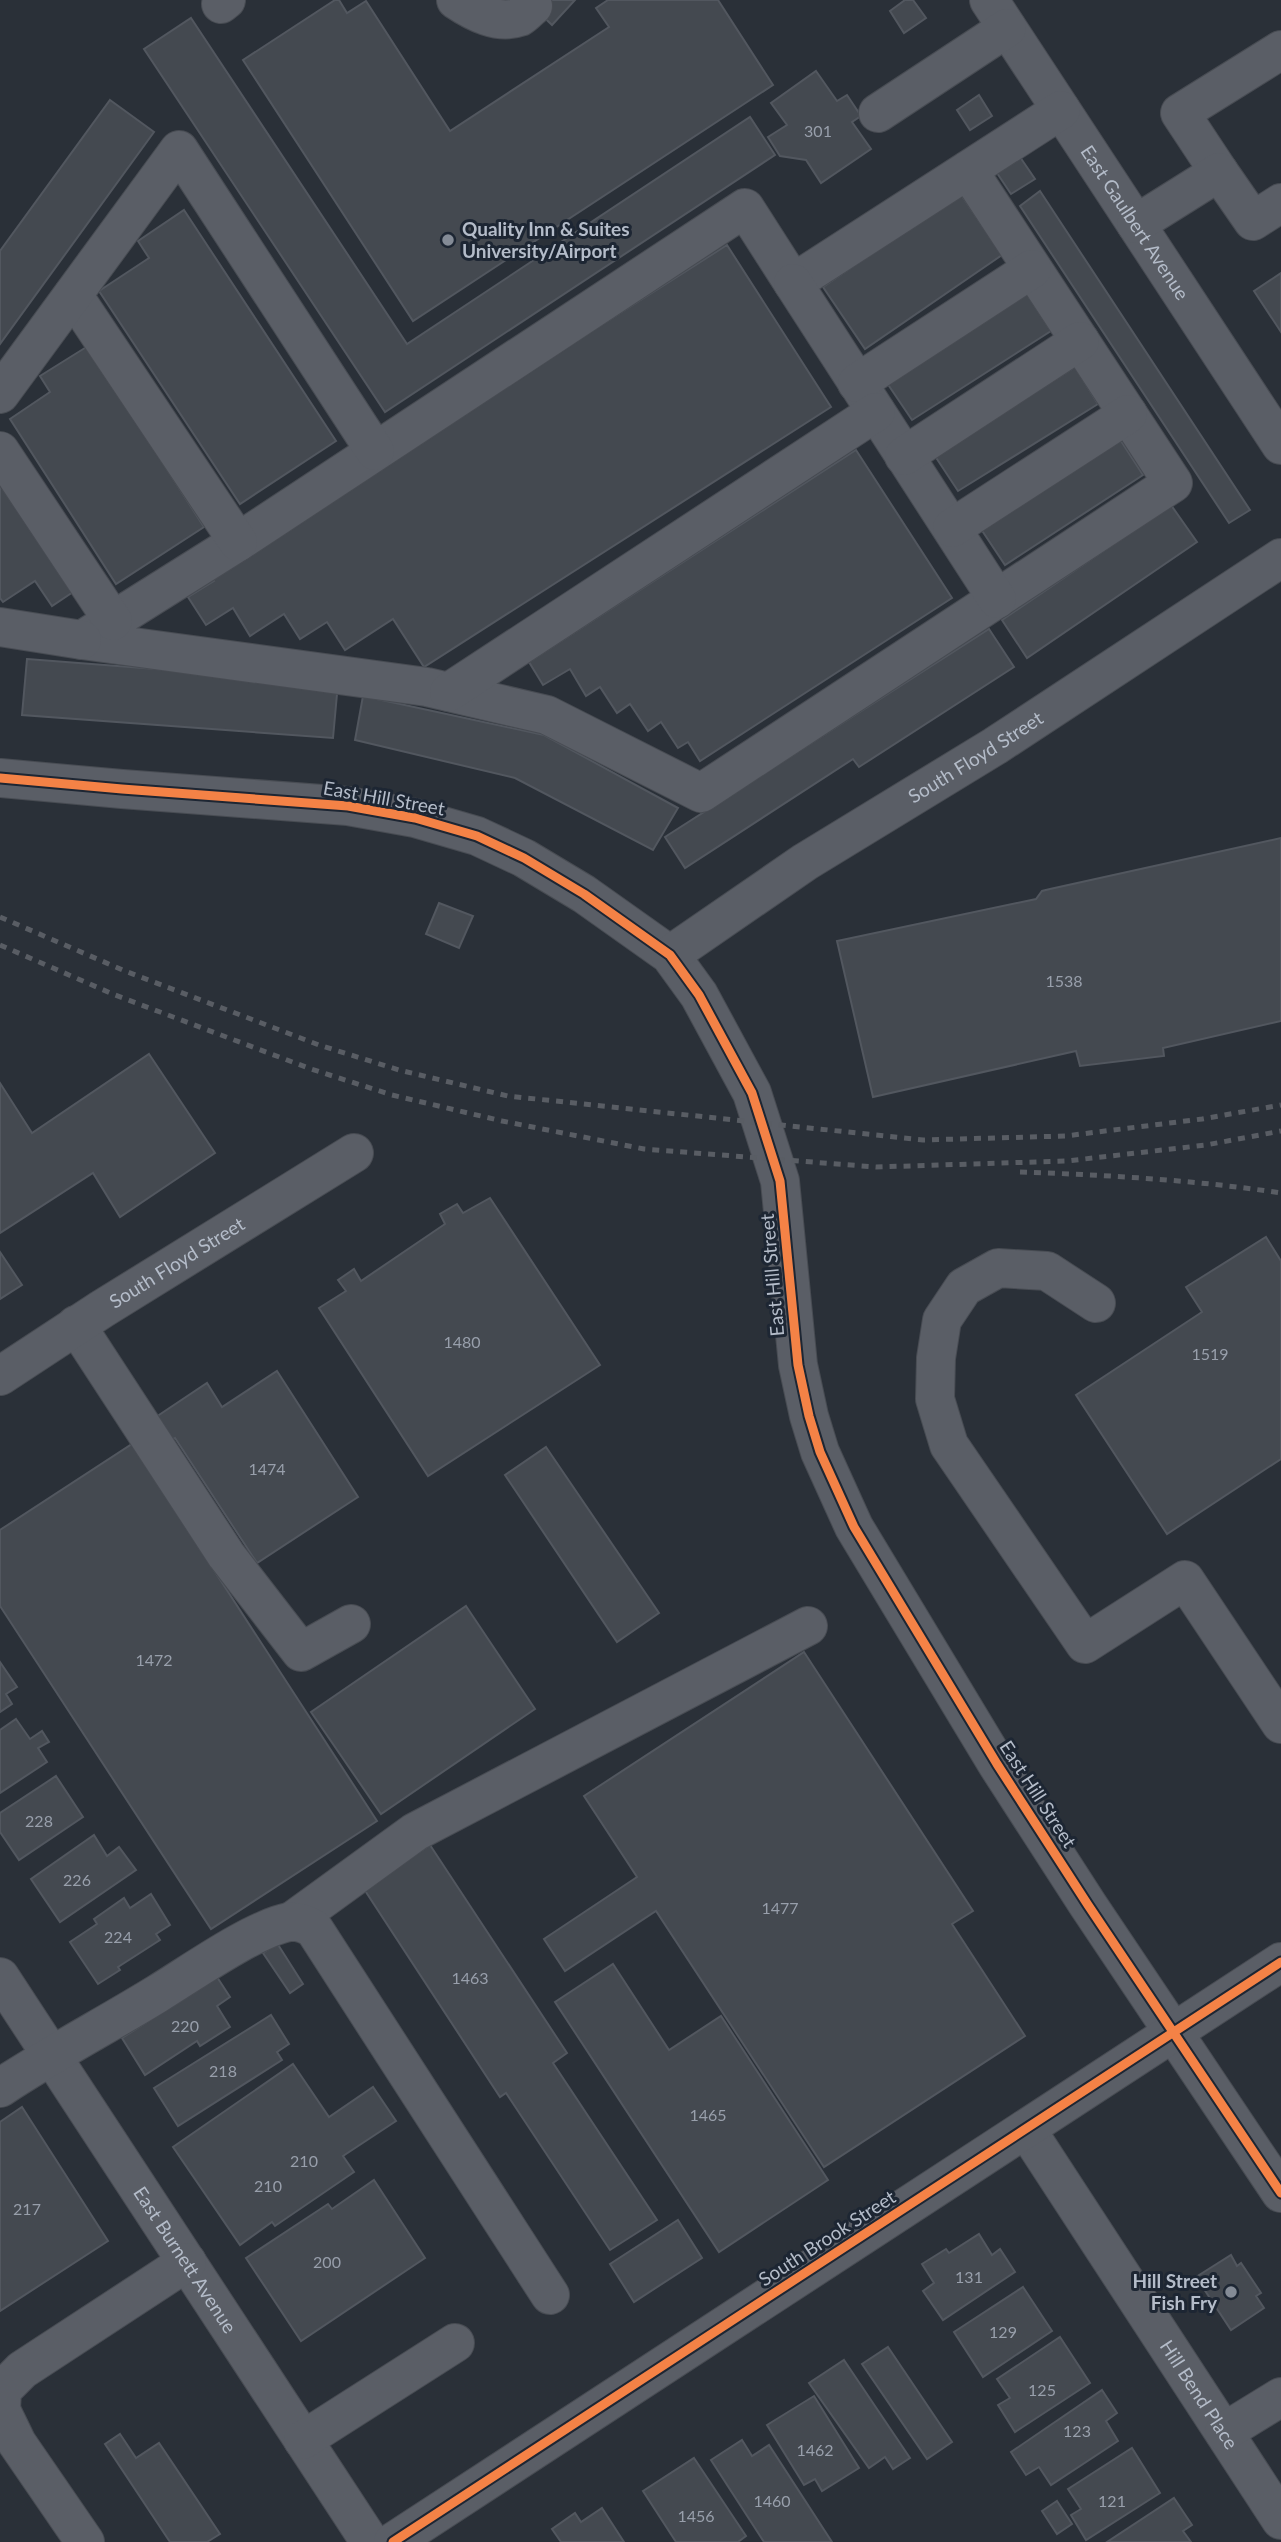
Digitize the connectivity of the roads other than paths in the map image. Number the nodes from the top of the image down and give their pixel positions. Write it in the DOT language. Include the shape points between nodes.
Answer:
graph roads {
  1 [pos="456,0"];
  2 [pos="533,6"];
  3 [pos="998,14"];
  4 [pos="1281,50"];
  5 [pos="1061,110"];
  6 [pos="878,113"];
  7 [pos="968,170"];
  8 [pos="1219,172"];
  9 [pos="1281,203"];
  10 [pos="1136,224"];
  11 [pos="1032,269"];
  12 [pos="793,283"];
  13 [pos="73,295"];
  14 [pos="1080,341"];
  15 [pos="0,394"];
  16 [pos="866,397"];
  17 [pos="1128,414"];
  18 [pos="1281,445"];
  19 [pos="0,451"];
  20 [pos="375,451"];
  21 [pos="904,456"];
  22 [pos="952,528"];
  23 [pos="238,542"];
  24 [pos="1281,558"];
  25 [pos="997,599"];
  26 [pos="0,626"];
  27 [pos="97,630"];
  28 [pos="449,692"];
  29 [pos="0,778"];
  30 [pos="670,955"];
  31 [pos="355,1153"];
  32 [pos="1096,1303"];
  33 [pos="76,1325"];
  34 [pos="0,1376"];
  35 [pos="351,1624"];
  36 [pos="808,1626"];
  37 [pos="1281,1724"];
  38 [pos="291,1922"];
  39 [pos="0,1976"];
  40 [pos="1276,1977"];
  41 [pos="1175,2031"];
  42 [pos="51,2054"];
  43 [pos="0,2088"];
  44 [pos="1026,2129"];
  45 [pos="1281,2193"];
  46 [pos="187,2262"];
  47 [pos="550,2295"];
  48 [pos="455,2343"];
  49 [pos="1281,2397"];
  50 [pos="1224,2432"];
  51 [pos="303,2440"];
  52 [pos="1281,2520"];
  53 [pos="1281,2535"];
  54 [pos="85,2542"];
  55 [pos="370,2542"];
  56 [pos="393,2542"];
  57 [pos="1270,2542"];
  1 -- 2 [label="street" via="475,13 500,19 521,17"];
  3 -- 5 [label="street, East Gaulbert Avenue"];
  3 -- 6 [label="street"];
  4 -- 8 [label="street" via="1180,113"];
  5 -- 7 [label="street"];
  5 -- 10 [label="street, East Gaulbert Avenue"];
  7 -- 11 [label="street"];
  7 -- 12 [label="street"];
  8 -- 9 [label="street" via="1253,221"];
  8 -- 10 [label="street"];
  10 -- 18 [label="street, East Gaulbert Avenue"];
  11 -- 14 [label="street"];
  11 -- 16 [label="street"];
  12 -- 16 [label="street"];
  12 -- 20 [label="street" via="745,208"];
  13 -- 15 [label="street"];
  13 -- 20 [label="street" via="179,150"];
  13 -- 23 [label="street"];
  14 -- 17 [label="street"];
  14 -- 21 [label="street"];
  16 -- 21 [label="street"];
  16 -- 28 [label="street"];
  17 -- 22 [label="street"];
  17 -- 25 [label="street" via="1174,483"];
  19 -- 27 [label="street"];
  20 -- 23 [label="street"];
  21 -- 22 [label="street"];
  22 -- 25 [label="street"];
  23 -- 27 [label="street"];
  24 -- 30 [label="street, South Floyd Street" via="995,746 805,862"];
  25 -- 28 [label="street" via="701,793 547,715"];
  26 -- 27 [label="street"];
  27 -- 28 [label="street"];
  29 -- 30 [label="street, East Hill Street" via="348,806 415,818 477,836 524,858"];
  30 -- 41 [label="street, East Hill Street" via="699,995 752,1093 780,1181 799,1365 809,1416 854,1527 997,1763"];
  31 -- 33 [label="street, South Floyd Street"];
  32 -- 37 [label="street" via="1047,1271 998,1268 964,1287 942,1320 936,1358 935,1399 949,1445 1085,1644 1185,1580"];
  33 -- 34 [label="street, South Floyd Street"];
  33 -- 35 [label="street" via="226,1555 301,1652"];
  36 -- 38 [label="street" via="415,1832"];
  38 -- 42 [label="street" via="256,1934 87,2037"];
  38 -- 47 [label="street" via="314,1929"];
  39 -- 42 [label="street, East Burnett Avenue"];
  40 -- 41 [label="street, South Brook Street"];
  41 -- 44 [label="street, South Brook Street"];
  41 -- 45 [label="street, East Hill Street"];
  42 -- 43 [label="street"];
  42 -- 46 [label="street, East Burnett Avenue"];
  44 -- 50 [label="street, Hill Bend Place"];
  44 -- 56 [label="street, South Brook Street"];
  46 -- 51 [label="street, East Burnett Avenue"];
  46 -- 54 [label="street" via="22,2371 2,2390 1,2410 17,2443"];
  48 -- 51 [label="street"];
  49 -- 50 [label="street"];
  50 -- 52 [label="street, Hill Bend Place"];
  51 -- 55 [label="street, East Burnett Avenue"];
  53 -- 57 [label="street"];
}
